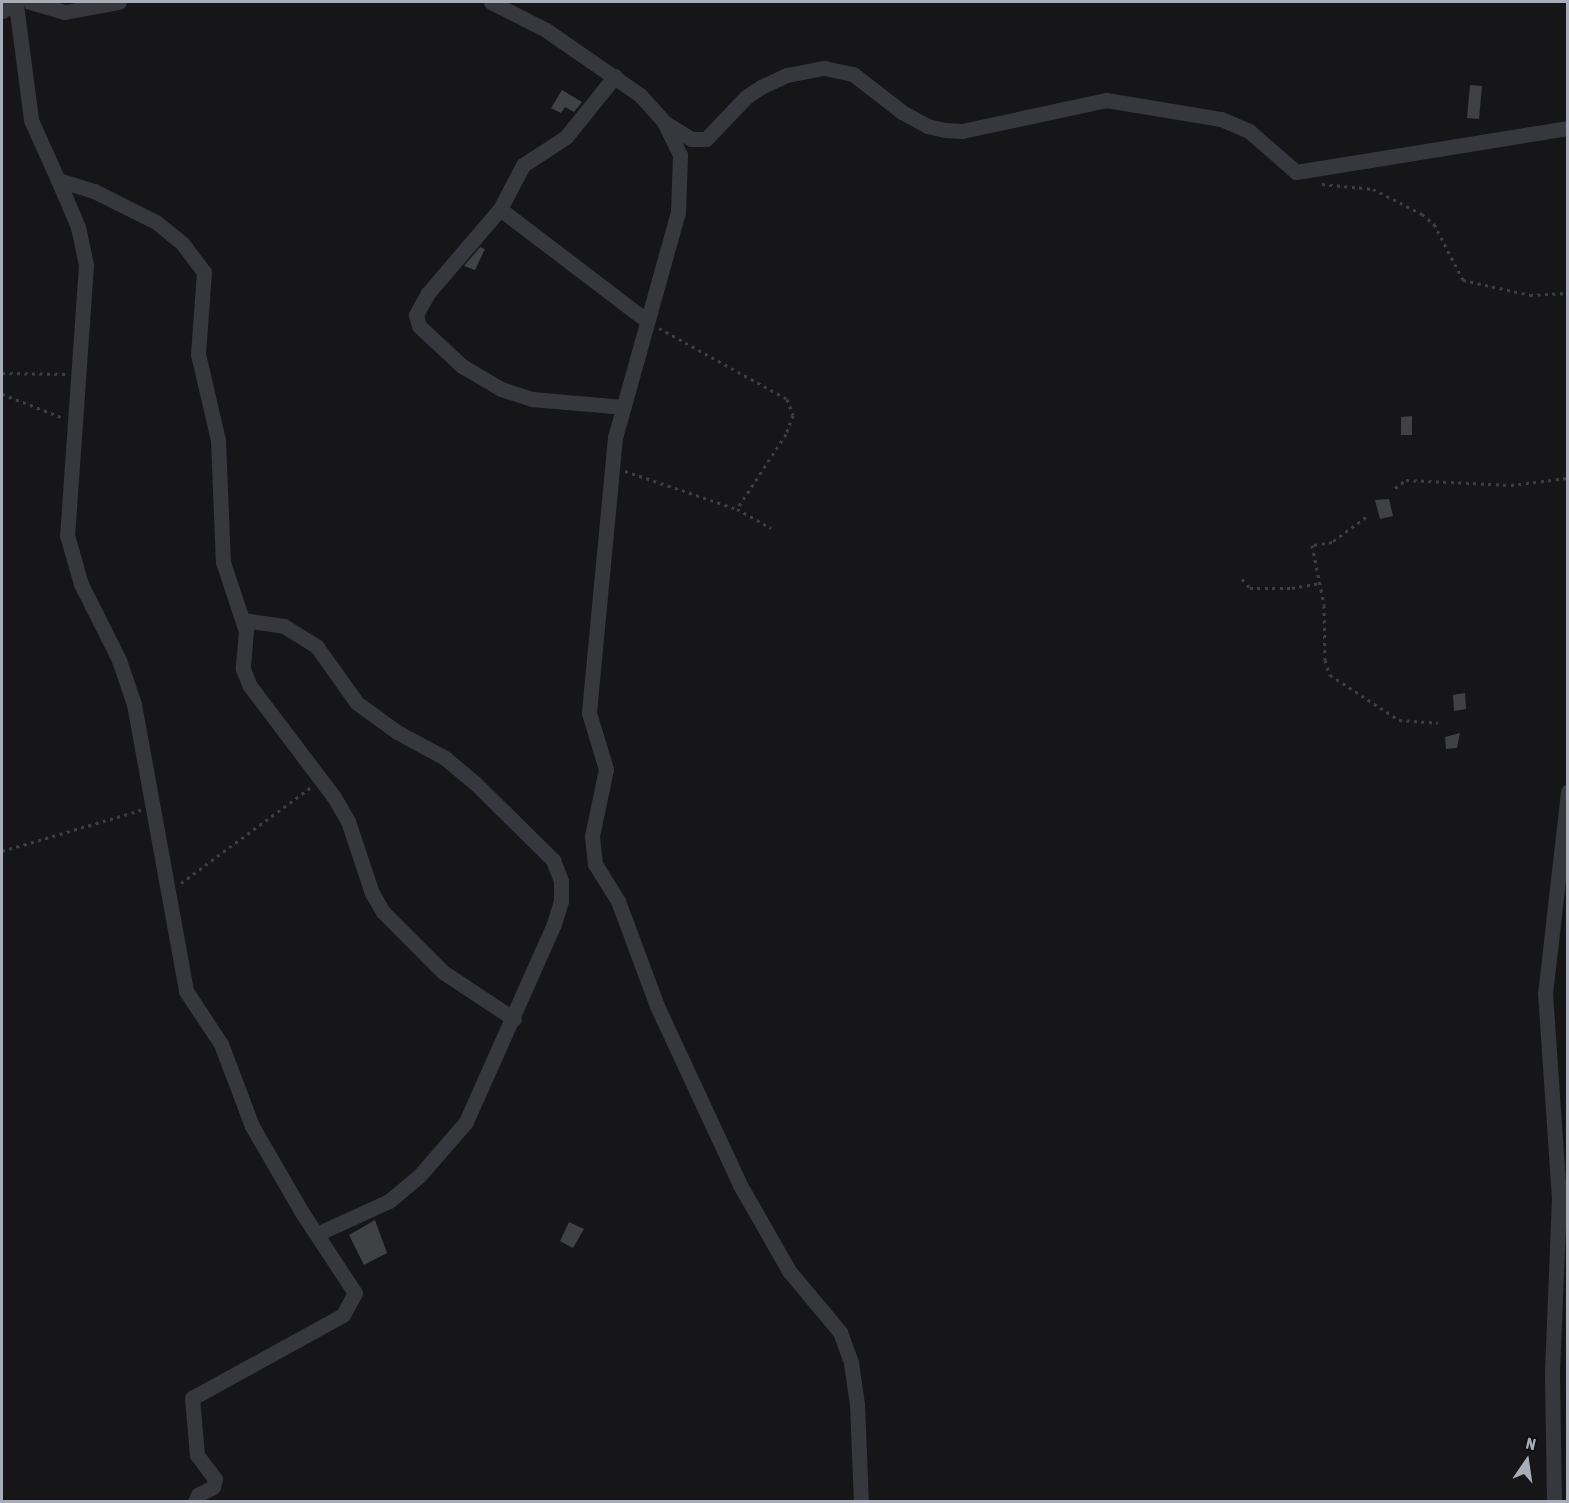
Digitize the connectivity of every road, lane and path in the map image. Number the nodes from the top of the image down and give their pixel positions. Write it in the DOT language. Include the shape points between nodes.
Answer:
graph roads {
  1 [pos="21,2"];
  2 [pos="119,2"];
  3 [pos="491,2"];
  4 [pos="2,11"];
  5 [pos="615,76"];
  6 [pos="664,122"];
  7 [pos="1568,129"];
  8 [pos="1296,172"];
  9 [pos="58,180"];
  10 [pos="500,209"];
  11 [pos="1568,293"];
  12 [pos="647,321"];
  13 [pos="2,372"];
  14 [pos="80,375"];
  15 [pos="2,394"];
  16 [pos="624,407"];
  17 [pos="77,421"];
  18 [pos="612,466"];
  19 [pos="1568,478"];
  20 [pos="1395,488"];
  21 [pos="737,509"];
  22 [pos="1366,517"];
  23 [pos="771,528"];
  24 [pos="1242,579"];
  25 [pos="1319,583"];
  26 [pos="243,620"];
  27 [pos="1437,723"];
  28 [pos="322,779"];
  29 [pos="1568,791"];
  30 [pos="154,806"];
  31 [pos="2,851"];
  32 [pos="167,892"];
  33 [pos="514,1019"];
  34 [pos="317,1234"];
  35 [pos="195,1502"];
  36 [pos="861,1502"];
  37 [pos="1554,1502"];
  1 -- 2 [label="street" via="65,12"];
  1 -- 4 [label="street"];
  1 -- 9 [label="street" via="31,120"];
  3 -- 5 [label="street" via="546,30"];
  5 -- 6 [label="street"];
  5 -- 10 [label="street" via="566,137 523,165"];
  6 -- 8 [label="street" via="691,139 706,139 746,97 761,87 787,75 824,68 853,74 902,112 927,126 945,130 970,130 1106,100 1221,119 1249,130"];
  6 -- 12 [label="street" via="680,155 681,183 670,244"];
  7 -- 8 [label="street"];
  8 -- 11 [label="path" via="1312,182 1372,189 1422,214 1434,224 1463,280 1530,295"];
  9 -- 14 [label="street" via="78,227 86,264"];
  9 -- 26 [label="street" via="94,191 156,222 182,243 204,272 198,354 218,440 223,562"];
  10 -- 12 [label="street"];
  10 -- 16 [label="street" via="419,306 419,326 462,366 501,389 532,399"];
  12 -- 16 [label="street"];
  12 -- 21 [label="path" via="787,399 793,415 786,434"];
  13 -- 14 [label="path"];
  14 -- 17 [label="street"];
  15 -- 17 [label="path" via="40,411"];
  16 -- 18 [label="street"];
  17 -- 30 [label="street" via="67,535 72,561 119,660 134,704"];
  18 -- 21 [label="path"];
  18 -- 36 [label="street" via="589,713 606,769 592,836 595,864 618,902 657,1006 740,1185 789,1271 840,1332 851,1363 857,1404"];
  19 -- 20 [label="path" via="1511,485 1406,480"];
  21 -- 23 [label="path"];
  22 -- 25 [label="path" via="1332,542 1312,545"];
  24 -- 25 [label="path" via="1250,588 1292,588"];
  25 -- 27 [label="path" via="1330,675 1399,720"];
  26 -- 28 [label="street" via="243,669 250,686"];
  26 -- 33 [label="street" via="284,626 317,646 357,703 397,732 445,758 553,860 561,881 561,901"];
  28 -- 32 [label="path"];
  28 -- 33 [label="street" via="348,821 372,893 383,912 443,972"];
  29 -- 37 [label="street" via="1545,994 1559,1198 1551,1408"];
  30 -- 31 [label="path"];
  30 -- 32 [label="street"];
  32 -- 34 [label="street" via="186,991 221,1044 252,1126"];
  33 -- 34 [label="street" via="466,1122 440,1155 389,1201"];
  34 -- 35 [label="street" via="350,1282 355,1293 353,1303 343,1315 192,1398 197,1455 215,1479 213,1487 198,1495"];
}
